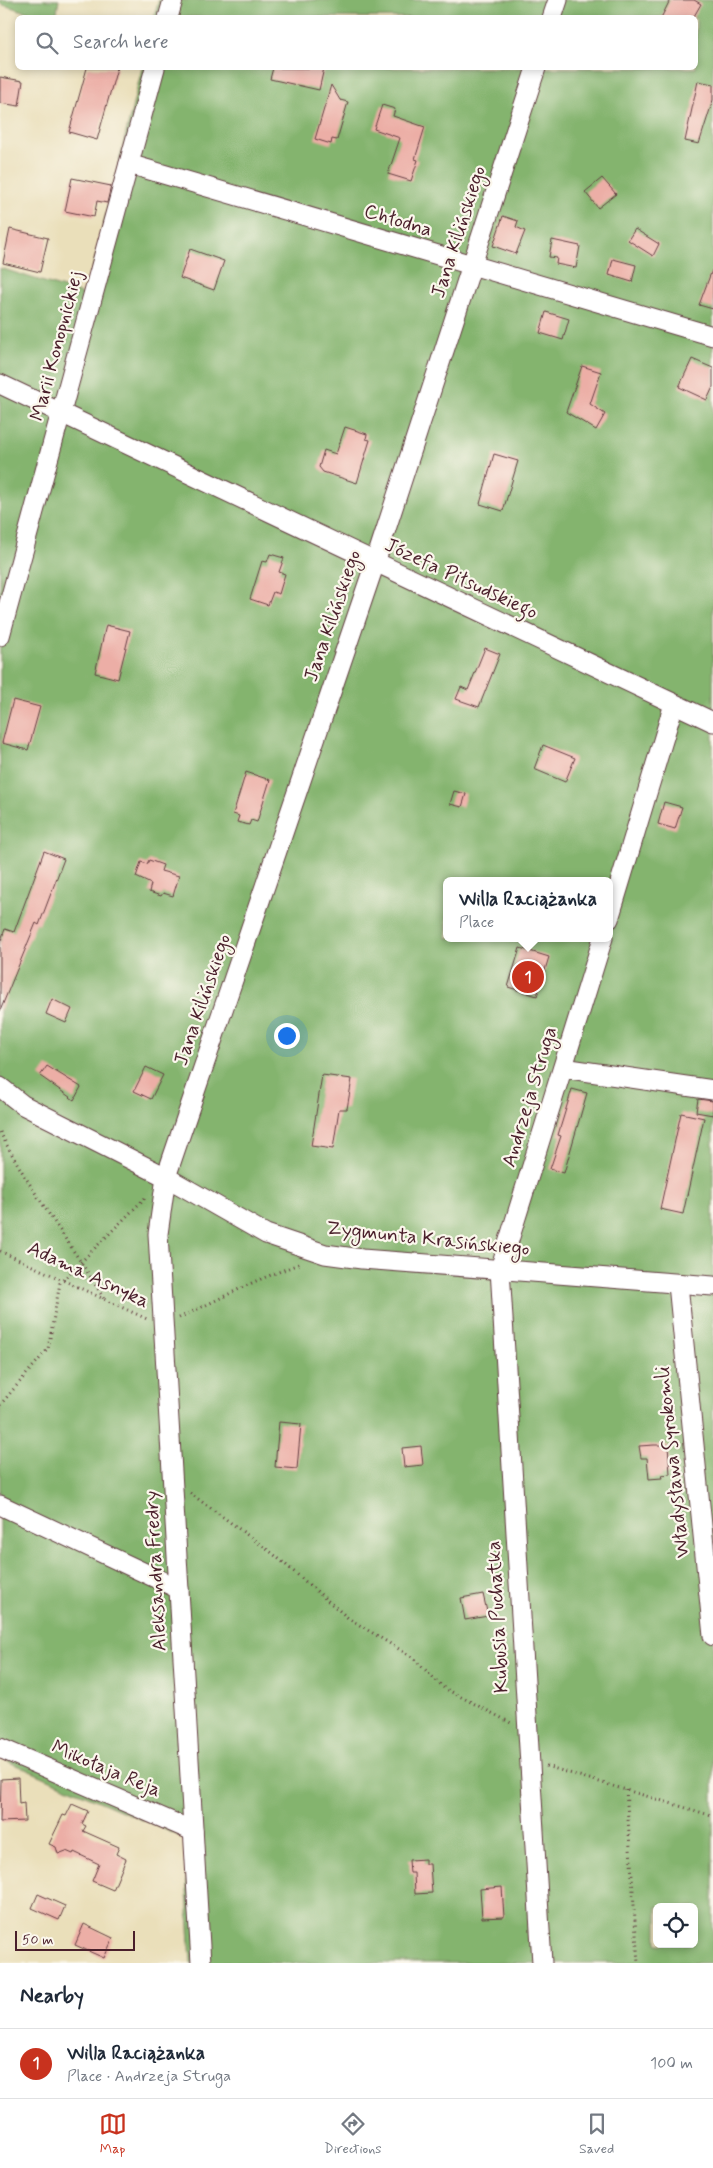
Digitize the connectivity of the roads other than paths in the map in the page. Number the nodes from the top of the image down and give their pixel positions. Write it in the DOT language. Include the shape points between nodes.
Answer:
graph roads {
  1 [pos="173,0"];
  2 [pos="558,0"];
  3 [pos="169,15"];
  4 [pos="553,15"];
  5 [pos="154,70"];
  6 [pos="535,70"];
  7 [pos="129,164"];
  8 [pos="471,266"];
  9 [pos="713,336"];
  10 [pos="0,384"];
  11 [pos="62,413"];
  12 [pos="374,563"];
  13 [pos="0,636"];
  14 [pos="674,704"];
  15 [pos="713,722"];
  16 [pos="613,906"];
  17 [pos="603,942"];
  18 [pos="563,1068"];
  19 [pos="0,1087"];
  20 [pos="713,1090"];
  21 [pos="166,1177"];
  22 [pos="500,1269"];
  23 [pos="678,1284"];
  24 [pos="713,1286"];
  25 [pos="0,1505"];
  26 [pos="179,1588"];
  27 [pos="713,1636"];
  28 [pos="0,1748"];
  29 [pos="193,1831"];
  30 [pos="201,1963"];
  31 [pos="542,1963"];
  1 -- 3 [label="street"];
  2 -- 4 [label="street"];
  5 -- 7 [label="street, Marii Konopnickiej"];
  6 -- 8 [label="street, Jana Kilińskiego"];
  7 -- 8 [label="street, Chłodna"];
  7 -- 11 [label="street, Marii Konopnickiej"];
  8 -- 9 [label="street, Chłodna"];
  8 -- 12 [label="street, Jana Kilińskiego"];
  10 -- 11 [label="street, Józefa Piłsudskiego"];
  11 -- 12 [label="street, Józefa Piłsudskiego"];
  11 -- 13 [label="street, Marii Konopnickiej"];
  12 -- 14 [label="street, Józefa Piłsudskiego"];
  12 -- 21 [label="street, Jana Kilińskiego"];
  14 -- 15 [label="street, Józefa Piłsudskiego"];
  14 -- 16 [label="street"];
  17 -- 18 [label="street, Andrzeja Struga"];
  18 -- 20 [label="street"];
  18 -- 22 [label="street, Andrzeja Struga"];
  19 -- 21 [label="street, Zygmunta Krasińskiego" via="23,1105"];
  21 -- 22 [label="street, Zygmunta Krasińskiego" via="266,1234 325,1254"];
  21 -- 26 [label="street, Aleksandra Fredry" via="158,1234"];
  22 -- 23 [label="street, Zygmunta Krasińskiego"];
  22 -- 31 [label="street, Kubusia Puchatka"];
  23 -- 24 [label="street, Zygmunta Krasińskiego"];
  23 -- 27 [label="street, Władysława Syrokomli"];
  25 -- 26 [label="street"];
  26 -- 29 [label="street, Aleksandra Fredry"];
  28 -- 29 [label="street, Mikołaja Reja"];
  29 -- 30 [label="street, Aleksandra Fredry"];
}
